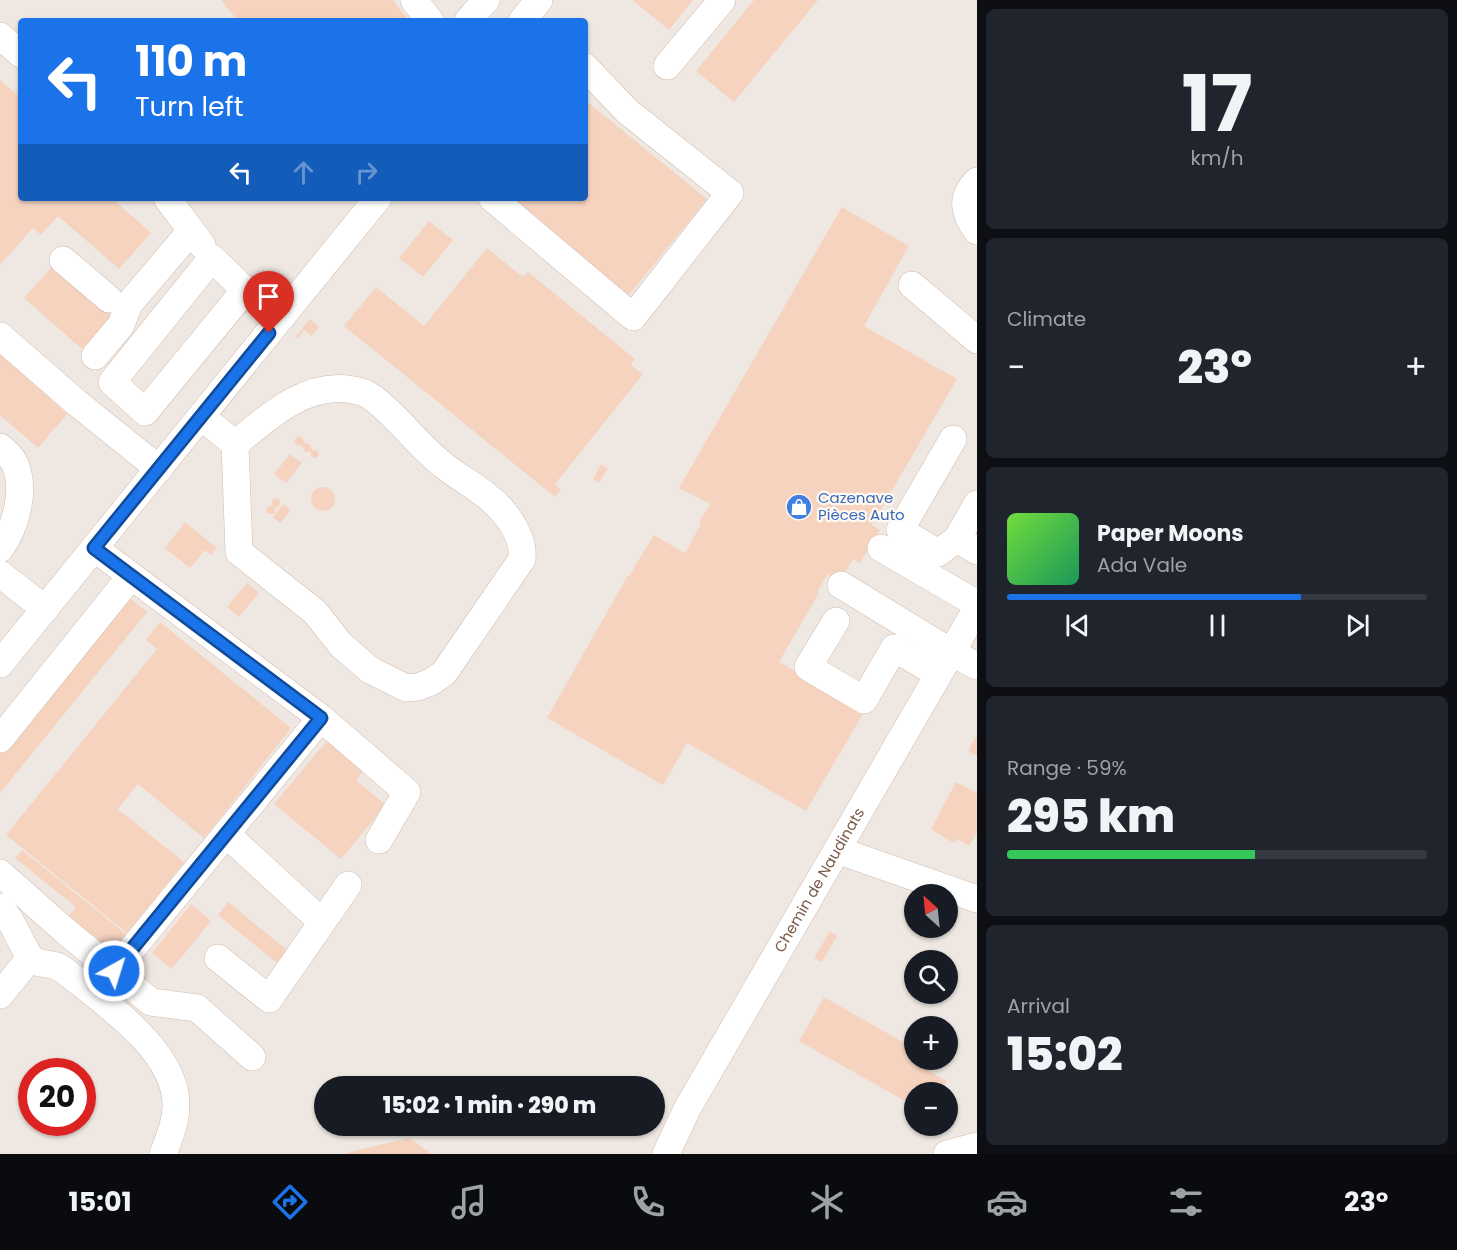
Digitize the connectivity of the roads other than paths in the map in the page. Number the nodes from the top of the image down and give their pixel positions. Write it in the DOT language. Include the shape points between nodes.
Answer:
graph roads {
  1 [pos="414,0"];
  2 [pos="486,0"];
  3 [pos="722,0"];
  4 [pos="428,18"];
  5 [pos="471,18"];
  6 [pos="0,36"];
  7 [pos="18,51"];
  8 [pos="667,66"];
  9 [pos="588,70"];
  10 [pos="977,182"];
  11 [pos="369,201"];
  12 [pos="496,201"];
  13 [pos="179,215"];
  14 [pos="977,231"];
  15 [pos="73,257"];
  16 [pos="212,258"];
  17 [pos="912,285"];
  18 [pos="245,290"];
  19 [pos="119,300"];
  20 [pos="283,316"];
  21 [pos="0,336"];
  22 [pos="977,340"];
  23 [pos="95,356"];
  24 [pos="201,416"];
  25 [pos="953,439"];
  26 [pos="235,444"];
  27 [pos="0,447"];
  28 [pos="159,469"];
  29 [pos="977,504"];
  30 [pos="967,545"];
  31 [pos="94,548"];
  32 [pos="881,548"];
  33 [pos="0,549"];
  34 [pos="0,574"];
  35 [pos="131,576"];
  36 [pos="841,585"];
  37 [pos="977,606"];
  38 [pos="45,609"];
  39 [pos="836,621"];
  40 [pos="945,663"];
  41 [pos="0,664"];
  42 [pos="977,666"];
  43 [pos="321,718"];
  44 [pos="0,739"];
  45 [pos="226,834"];
  46 [pos="379,840"];
  47 [pos="837,850"];
  48 [pos="0,873"];
  49 [pos="348,885"];
  50 [pos="977,899"];
  51 [pos="0,907"];
  52 [pos="322,922"];
  53 [pos="30,958"];
  54 [pos="218,958"];
  55 [pos="114,971"];
  56 [pos="0,995"];
  57 [pos="252,1057"];
  58 [pos="977,1146"];
  59 [pos="163,1154"];
  60 [pos="666,1154"];
  61 [pos="947,1154"];
  1 -- 4 [label="street"];
  2 -- 5 [label="street"];
  3 -- 8 [label="street"];
  6 -- 7 [label="street"];
  9 -- 12 [label="street" via="627,111 730,193 633,317"];
  10 -- 14 [label="street" via="968,192 965,207"];
  11 -- 20 [label="street"];
  13 -- 16 [label="street"];
  13 -- 19 [label="street"];
  15 -- 19 [label="street"];
  16 -- 18 [label="street"];
  16 -- 18 [label="street" via="112,382 144,412"];
  17 -- 22 [label="street"];
  18 -- 20 [label="street"];
  19 -- 23 [label="street" via="121,326"];
  20 -- 24 [label="street"];
  21 -- 28 [label="street"];
  24 -- 26 [label="street"];
  24 -- 28 [label="street"];
  25 -- 30 [label="street" via="900,530 938,553"];
  26 -- 26 [label="street" via="239,552 315,612 341,645 370,670 406,688 431,682 444,673 522,559 523,548 501,509 442,465 371,396 348,389 325,389 302,397 274,412"];
  27 -- 33 [label="street" via="15,462 20,488 16,515"];
  28 -- 31 [label="street"];
  29 -- 30 [label="street"];
  31 -- 35 [label="street"];
  31 -- 38 [label="street"];
  32 -- 37 [label="street"];
  34 -- 38 [label="street"];
  35 -- 43 [label="street"];
  35 -- 44 [label="street"];
  36 -- 40 [label="street"];
  37 -- 40 [label="street, Chemin de Naudinats"];
  38 -- 41 [label="street"];
  39 -- 40 [label="street" via="808,668 864,700 894,648"];
  40 -- 42 [label="street"];
  40 -- 47 [label="street, Chemin de Naudinats"];
  43 -- 45 [label="street"];
  43 -- 46 [label="street" via="407,792"];
  45 -- 52 [label="street"];
  45 -- 55 [label="street"];
  47 -- 50 [label="street"];
  47 -- 60 [label="street, Chemin de Naudinats" via="687,1109"];
  48 -- 55 [label="street"];
  49 -- 52 [label="street"];
  51 -- 53 [label="street"];
  52 -- 54 [label="street" via="269,999"];
  53 -- 56 [label="street"];
  53 -- 59 [label="street" via="65,971 161,1058 172,1080 176,1104"];
  55 -- 57 [label="street" via="151,1002 197,1008"];
  58 -- 61 [label="street"];
}
